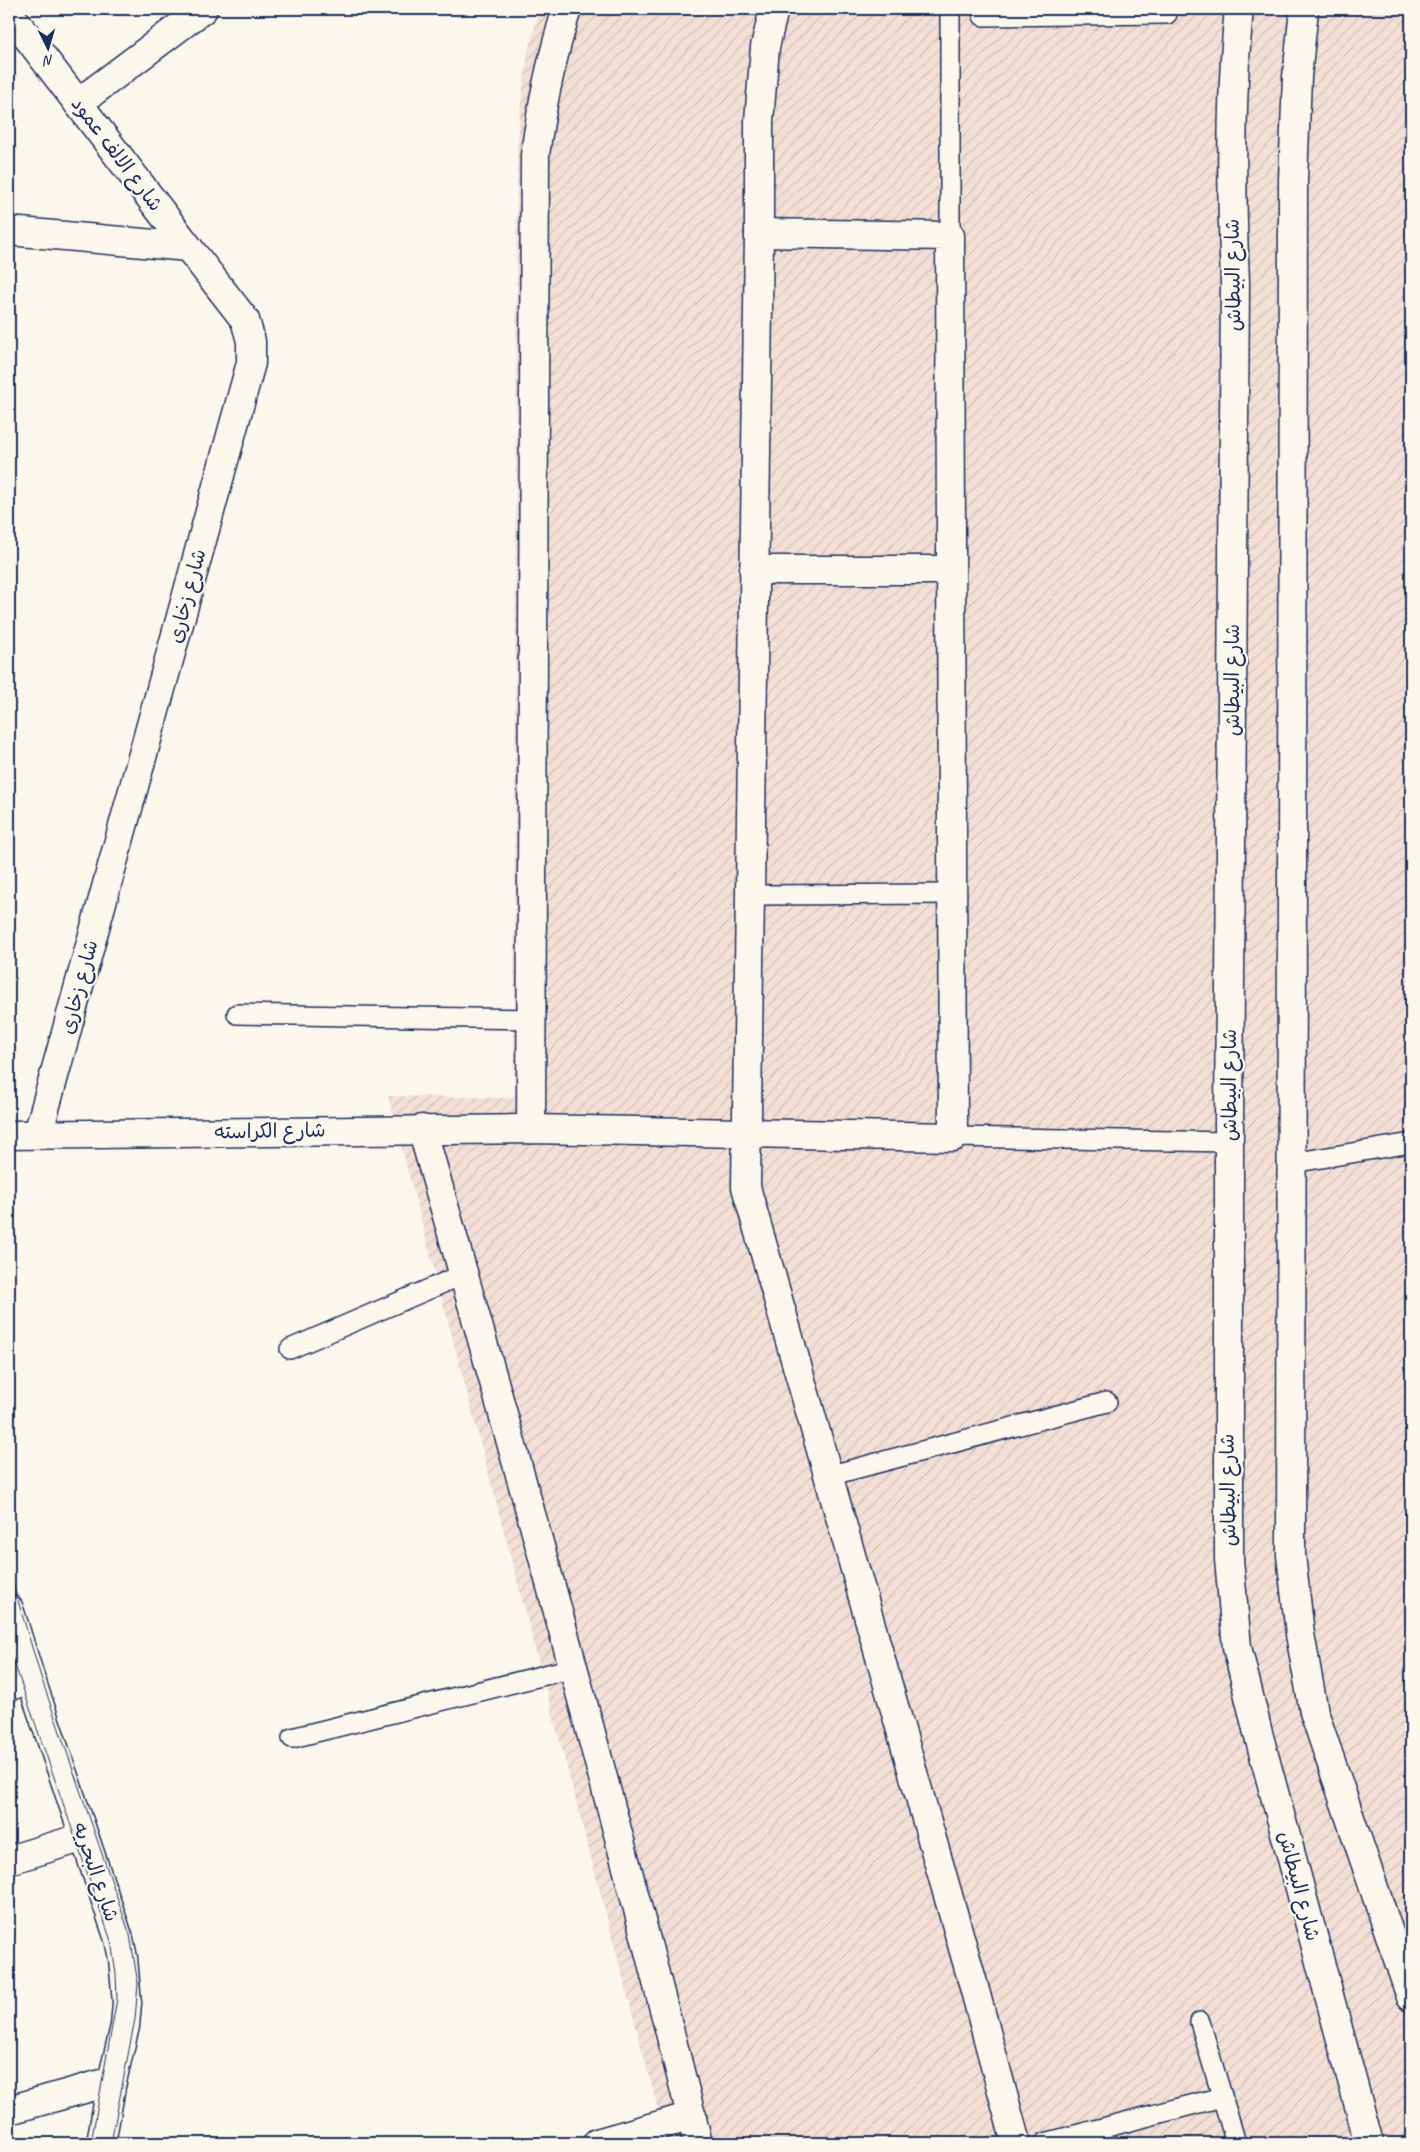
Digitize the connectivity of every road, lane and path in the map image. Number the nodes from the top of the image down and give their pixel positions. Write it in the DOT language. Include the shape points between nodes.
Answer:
graph roads {
  1 [pos="203,9"];
  2 [pos="567,9"];
  3 [pos="774,9"];
  4 [pos="950,9"];
  5 [pos="1167,9"];
  6 [pos="1239,9"];
  7 [pos="1304,9"];
  8 [pos="9,13"];
  9 [pos="982,16"];
  10 [pos="78,103"];
  11 [pos="9,231"];
  12 [pos="759,233"];
  13 [pos="950,236"];
  14 [pos="188,248"];
  15 [pos="754,570"];
  16 [pos="952,570"];
  17 [pos="953,894"];
  18 [pos="750,895"];
  19 [pos="237,1014"];
  20 [pos="531,1019"];
  21 [pos="422,1129"];
  22 [pos="531,1129"];
  23 [pos="746,1133"];
  24 [pos="38,1134"];
  25 [pos="9,1135"];
  26 [pos="953,1137"];
  27 [pos="1229,1142"];
  28 [pos="1411,1143"];
  29 [pos="1292,1163"];
  30 [pos="464,1274"];
  31 [pos="290,1350"];
  32 [pos="1107,1402"];
  33 [pos="828,1476"];
  34 [pos="9,1609"];
  35 [pos="573,1668"];
  36 [pos="20,1683"];
  37 [pos="292,1738"];
  38 [pos="84,1836"];
  39 [pos="9,1860"];
  40 [pos="1411,1997"];
  41 [pos="1200,2022"];
  42 [pos="112,2081"];
  43 [pos="1222,2096"];
  44 [pos="9,2110"];
  45 [pos="692,2116"];
  46 [pos="101,2143"];
  47 [pos="597,2143"];
  48 [pos="698,2143"];
  49 [pos="1016,2143"];
  50 [pos="1045,2143"];
  51 [pos="1236,2143"];
  52 [pos="1370,2143"];
  1 -- 10 [label="street"];
  2 -- 20 [label="street" via="552,53 535,155"];
  3 -- 12 [label="street" via="765,46 759,121"];
  4 -- 13 [label="lane"];
  5 -- 9 [label="lane" via="1167,14"];
  6 -- 27 [label="street, شارع البيطاش" via="1232,142 1235,292"];
  7 -- 29 [label="street" via="1293,180"];
  8 -- 10 [label="street, شارع الالف عمود"];
  10 -- 14 [label="street, شارع الالف عمود"];
  11 -- 14 [label="street"];
  12 -- 13 [label="street"];
  12 -- 15 [label="street"];
  13 -- 16 [label="street"];
  14 -- 24 [label="street, شارع زخارى" via="246,320 251,363"];
  15 -- 16 [label="street"];
  15 -- 18 [label="street"];
  16 -- 17 [label="street"];
  17 -- 18 [label="lane"];
  17 -- 26 [label="street"];
  18 -- 23 [label="street"];
  19 -- 20 [label="lane"];
  20 -- 22 [label="street"];
  21 -- 22 [label="street, شارع الكراسته"];
  21 -- 24 [label="street, شارع الكراسته"];
  21 -- 30 [label="street"];
  22 -- 23 [label="street, شارع الكراسته"];
  23 -- 26 [label="street, شارع الكراسته"];
  23 -- 33 [label="street" via="746,1187"];
  24 -- 25 [label="street, شارع الكراسته"];
  26 -- 27 [label="lane"];
  27 -- 52 [label="street, شارع البيطاش" via="1229,1559 1237,1647"];
  28 -- 29 [label="lane"];
  29 -- 40 [label="street" via="1291,1555 1300,1634 1314,1712"];
  30 -- 31 [label="lane"];
  30 -- 35 [label="street"];
  32 -- 33 [label="lane"];
  33 -- 49 [label="street"];
  34 -- 36 [label="street, شارع البحريه"];
  35 -- 37 [label="lane"];
  35 -- 45 [label="street"];
  36 -- 38 [label="street, شارع البحريه"];
  38 -- 39 [label="street"];
  38 -- 42 [label="street, شارع البحريه" via="119,1939 126,1981 125,2026"];
  41 -- 43 [label="lane"];
  42 -- 44 [label="street"];
  42 -- 46 [label="street, شارع البحريه"];
  43 -- 50 [label="lane"];
  43 -- 51 [label="lane"];
  45 -- 47 [label="street"];
  45 -- 48 [label="street"];
}
